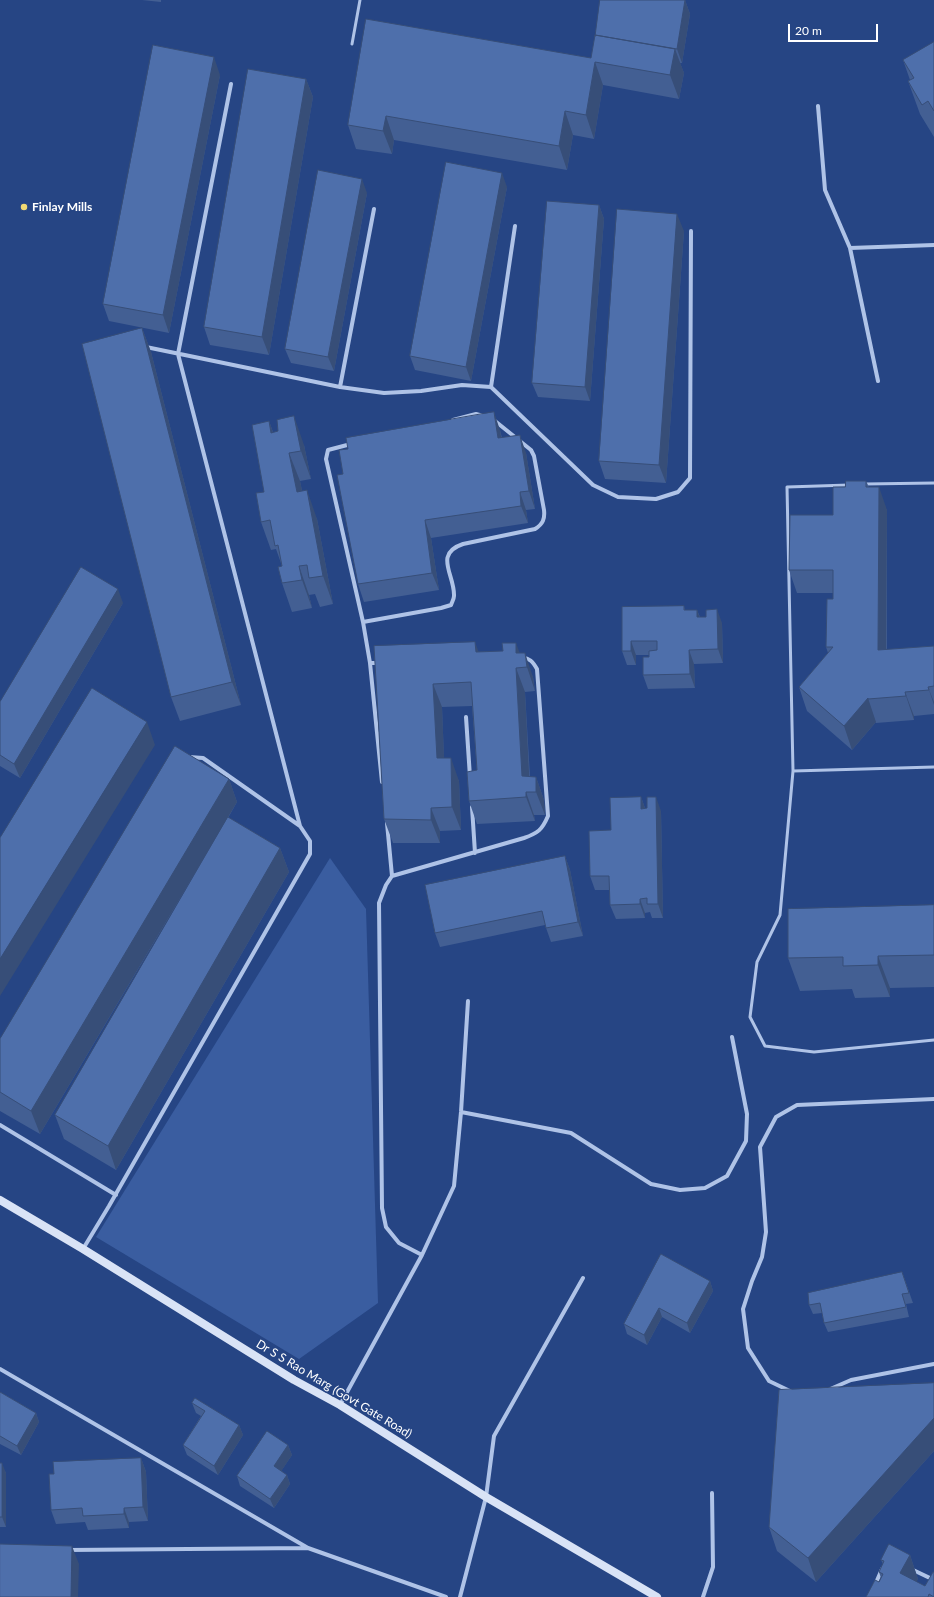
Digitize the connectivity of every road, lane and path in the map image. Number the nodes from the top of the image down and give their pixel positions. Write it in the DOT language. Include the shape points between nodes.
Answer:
graph roads {
  1 [pos="360,0"];
  2 [pos="352,44"];
  3 [pos="231,84"];
  4 [pos="818,106"];
  5 [pos="374,209"];
  6 [pos="515,226"];
  7 [pos="691,231"];
  8 [pos="934,245"];
  9 [pos="850,248"];
  10 [pos="143,346"];
  11 [pos="178,354"];
  12 [pos="878,380"];
  13 [pos="340,387"];
  14 [pos="491,387"];
  15 [pos="447,421"];
  16 [pos="358,442"];
  17 [pos="934,482"];
  18 [pos="864,484"];
  19 [pos="857,485"];
  20 [pos="363,622"];
  21 [pos="518,658"];
  22 [pos="386,662"];
  23 [pos="370,663"];
  24 [pos="466,717"];
  25 [pos="184,759"];
  26 [pos="934,767"];
  27 [pos="793,771"];
  28 [pos="470,781"];
  29 [pos="383,789"];
  30 [pos="472,805"];
  31 [pos="387,821"];
  32 [pos="300,826"];
  33 [pos="475,853"];
  34 [pos="392,876"];
  35 [pos="468,1001"];
  36 [pos="732,1037"];
  37 [pos="934,1040"];
  38 [pos="934,1099"];
  39 [pos="461,1112"];
  40 [pos="0,1125"];
  41 [pos="116,1195"];
  42 [pos="0,1200"];
  43 [pos="83,1249"];
  44 [pos="422,1255"];
  45 [pos="583,1278"];
  46 [pos="934,1364"];
  47 [pos="0,1369"];
  48 [pos="819,1391"];
  49 [pos="796,1394"];
  50 [pos="340,1406"];
  51 [pos="712,1493"];
  52 [pos="486,1497"];
  53 [pos="308,1548"];
  54 [pos="63,1550"];
  55 [pos="883,1566"];
  56 [pos="909,1568"];
  57 [pos="934,1580"];
  58 [pos="872,1591"];
  59 [pos="446,1597"];
  60 [pos="460,1597"];
  61 [pos="656,1597"];
  62 [pos="703,1597"];
  1 -- 2 [label="lane"];
  3 -- 11 [label="street"];
  4 -- 9 [label="street" via="825,190"];
  5 -- 13 [label="street"];
  6 -- 14 [label="street"];
  7 -- 14 [label="street" via="690,478 678,492 656,499 618,497 593,485"];
  8 -- 9 [label="street"];
  9 -- 12 [label="street"];
  10 -- 11 [label="street"];
  11 -- 13 [label="street"];
  11 -- 32 [label="street"];
  13 -- 14 [label="street" via="384,393 462,385"];
  15 -- 20 [label="street" via="476,414 492,418 531,450 545,518 535,529 453,548 448,554 447,562 454,597 451,605"];
  16 -- 20 [label="street" via="328,450 326,459"];
  17 -- 18 [label="lane"];
  19 -- 27 [label="lane" via="787,487"];
  20 -- 23 [label="street"];
  21 -- 33 [label="street" via="526,657 537,669 548,816 543,828 535,834"];
  22 -- 23 [label="street"];
  23 -- 29 [label="street"];
  24 -- 28 [label="street"];
  25 -- 32 [label="street" via="203,758"];
  26 -- 27 [label="lane"];
  27 -- 37 [label="lane" via="780,916 757,962 750,1017 765,1046 814,1052"];
  30 -- 33 [label="street"];
  31 -- 34 [label="street"];
  32 -- 41 [label="street" via="310,840 310,854"];
  33 -- 34 [label="street"];
  34 -- 44 [label="street" via="379,903 382,1208 386,1226 399,1243"];
  35 -- 39 [label="street"];
  36 -- 39 [label="street" via="747,1114 746,1141 727,1176 705,1188 680,1190 650,1184 571,1133"];
  38 -- 49 [label="street" via="797,1105 776,1117 760,1147 766,1232 762,1257 743,1309 748,1348 769,1381"];
  39 -- 44 [label="street" via="454,1186"];
  40 -- 41 [label="street"];
  41 -- 43 [label="street"];
  42 -- 43 [label="main road, Dr S S Rao Marg (Govt Gate Road)"];
  43 -- 50 [label="main road, Dr S S Rao Marg (Govt Gate Road)"];
  44 -- 50 [label="street"];
  45 -- 52 [label="street" via="494,1436"];
  46 -- 48 [label="street" via="851,1380"];
  47 -- 53 [label="street"];
  50 -- 52 [label="main road, Dr S S Rao Marg (Govt Gate Road)"];
  51 -- 62 [label="street" via="713,1567"];
  52 -- 60 [label="street"];
  52 -- 61 [label="main road, Dr S S Rao Marg (Govt Gate Road)"];
  53 -- 54 [label="street"];
  53 -- 59 [label="street"];
  55 -- 58 [label="street"];
  56 -- 57 [label="street"];
}
